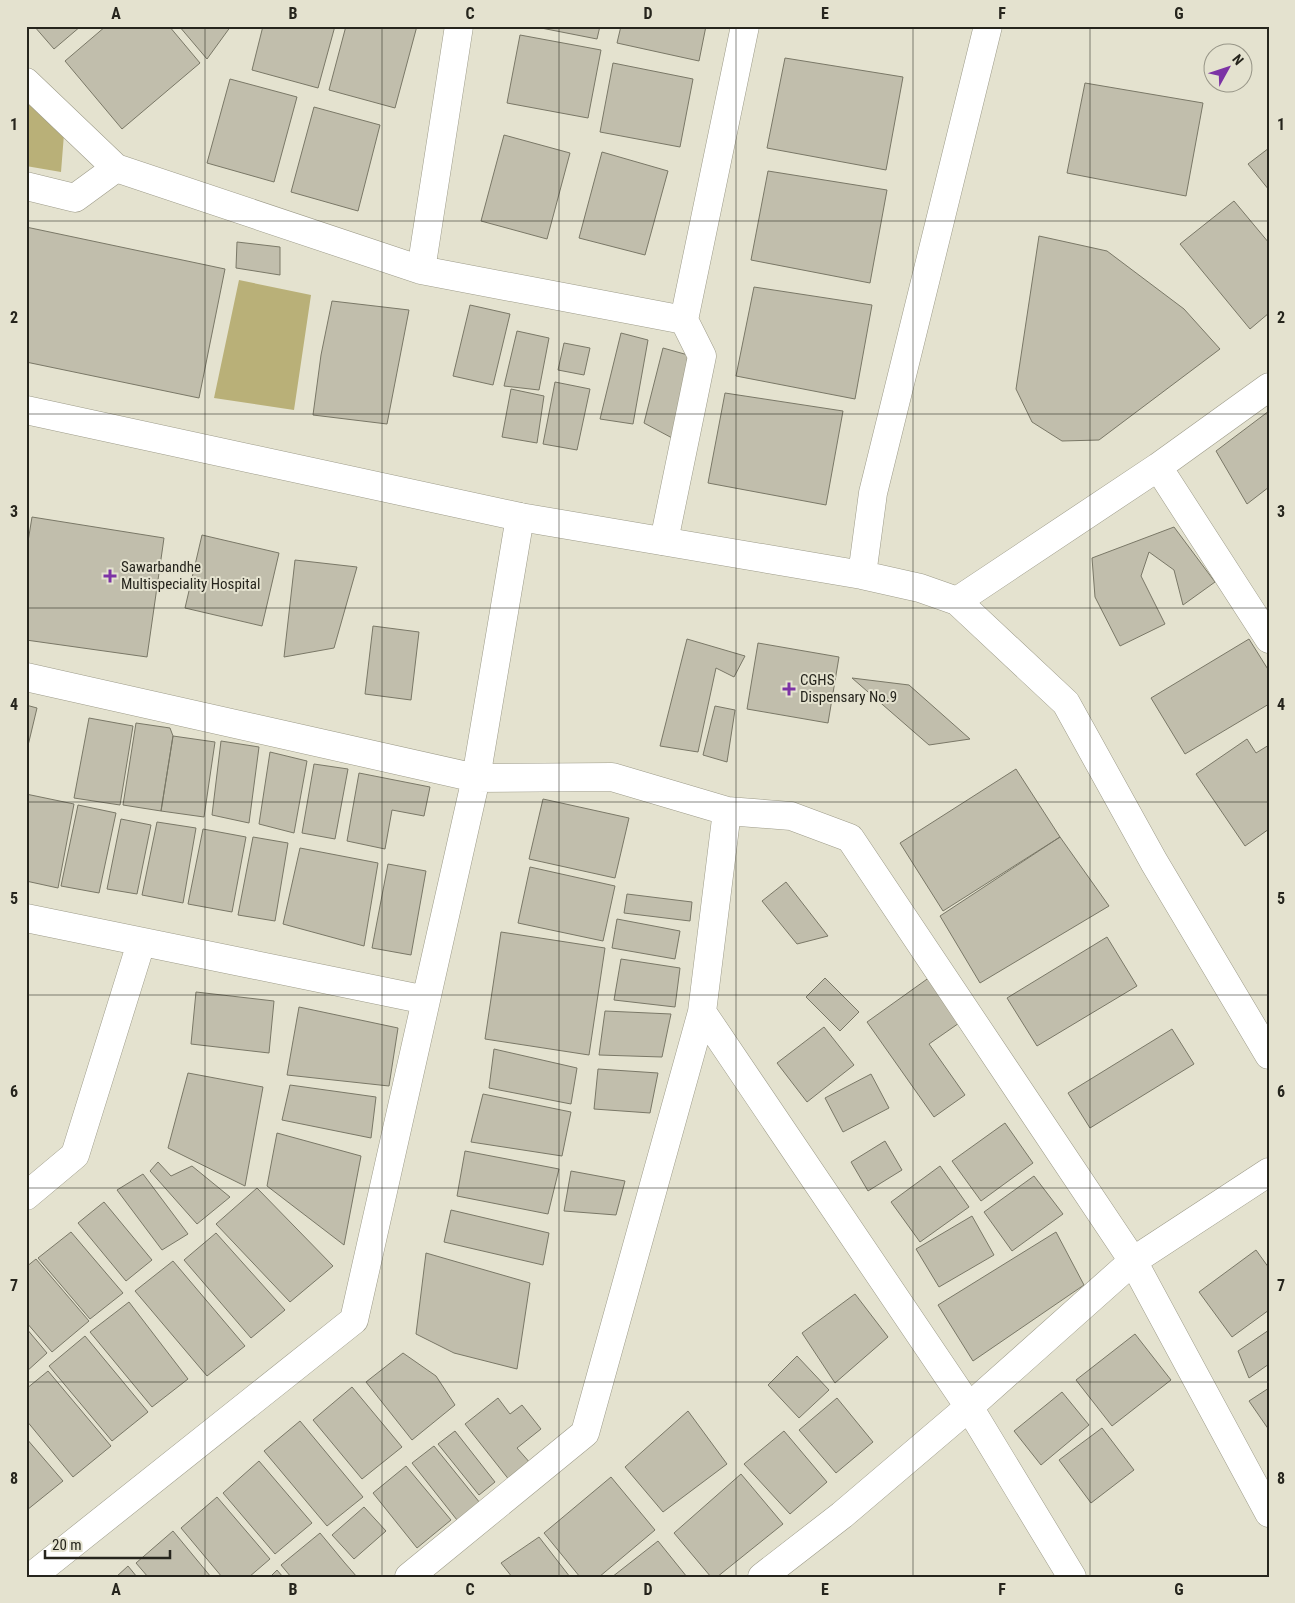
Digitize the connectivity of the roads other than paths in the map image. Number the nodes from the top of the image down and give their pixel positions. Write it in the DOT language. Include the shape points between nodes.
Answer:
graph roads {
  1 [pos="459,26"];
  2 [pos="745,26"];
  3 [pos="988,26"];
  4 [pos="26,82"];
  5 [pos="116,168"];
  6 [pos="26,186"];
  7 [pos="422,270"];
  8 [pos="684,320"];
  9 [pos="1269,387"];
  10 [pos="26,410"];
  11 [pos="1158,466"];
  12 [pos="520,517"];
  13 [pos="664,541"];
  14 [pos="862,575"];
  15 [pos="957,601"];
  16 [pos="1267,631"];
  17 [pos="26,677"];
  18 [pos="476,778"];
  19 [pos="728,811"];
  20 [pos="26,918"];
  21 [pos="141,943"];
  22 [pos="426,1000"];
  23 [pos="702,1012"];
  24 [pos="1269,1055"];
  25 [pos="1269,1172"];
  26 [pos="26,1196"];
  27 [pos="1133,1261"];
  28 [pos="969,1407"];
  29 [pos="1269,1513"];
  30 [pos="31,1577"];
  31 [pos="409,1577"];
  32 [pos="762,1577"];
  33 [pos="1072,1577"];
  1 -- 7 [label="street"];
  2 -- 8 [label="street"];
  3 -- 14 [label="street" via="873,493"];
  4 -- 5 [label="street"];
  5 -- 6 [label="street" via="75,198"];
  5 -- 7 [label="street"];
  7 -- 8 [label="street"];
  8 -- 13 [label="street" via="702,356"];
  9 -- 11 [label="street"];
  10 -- 12 [label="street"];
  11 -- 15 [label="street"];
  11 -- 16 [label="street"];
  12 -- 13 [label="street"];
  12 -- 18 [label="street"];
  13 -- 14 [label="street"];
  14 -- 15 [label="street" via="920,588"];
  15 -- 24 [label="street" via="1066,703 1154,862"];
  17 -- 18 [label="street"];
  18 -- 19 [label="street" via="612,777"];
  18 -- 22 [label="street"];
  19 -- 23 [label="street"];
  19 -- 27 [label="street" via="791,816 850,838"];
  20 -- 21 [label="street"];
  21 -- 22 [label="street"];
  21 -- 26 [label="street" via="75,1155"];
  22 -- 30 [label="street" via="354,1320"];
  23 -- 28 [label="street"];
  23 -- 31 [label="street" via="585,1433"];
  25 -- 27 [label="street"];
  27 -- 28 [label="street"];
  27 -- 29 [label="street"];
  28 -- 32 [label="street" via="842,1515"];
  28 -- 33 [label="street"];
}
